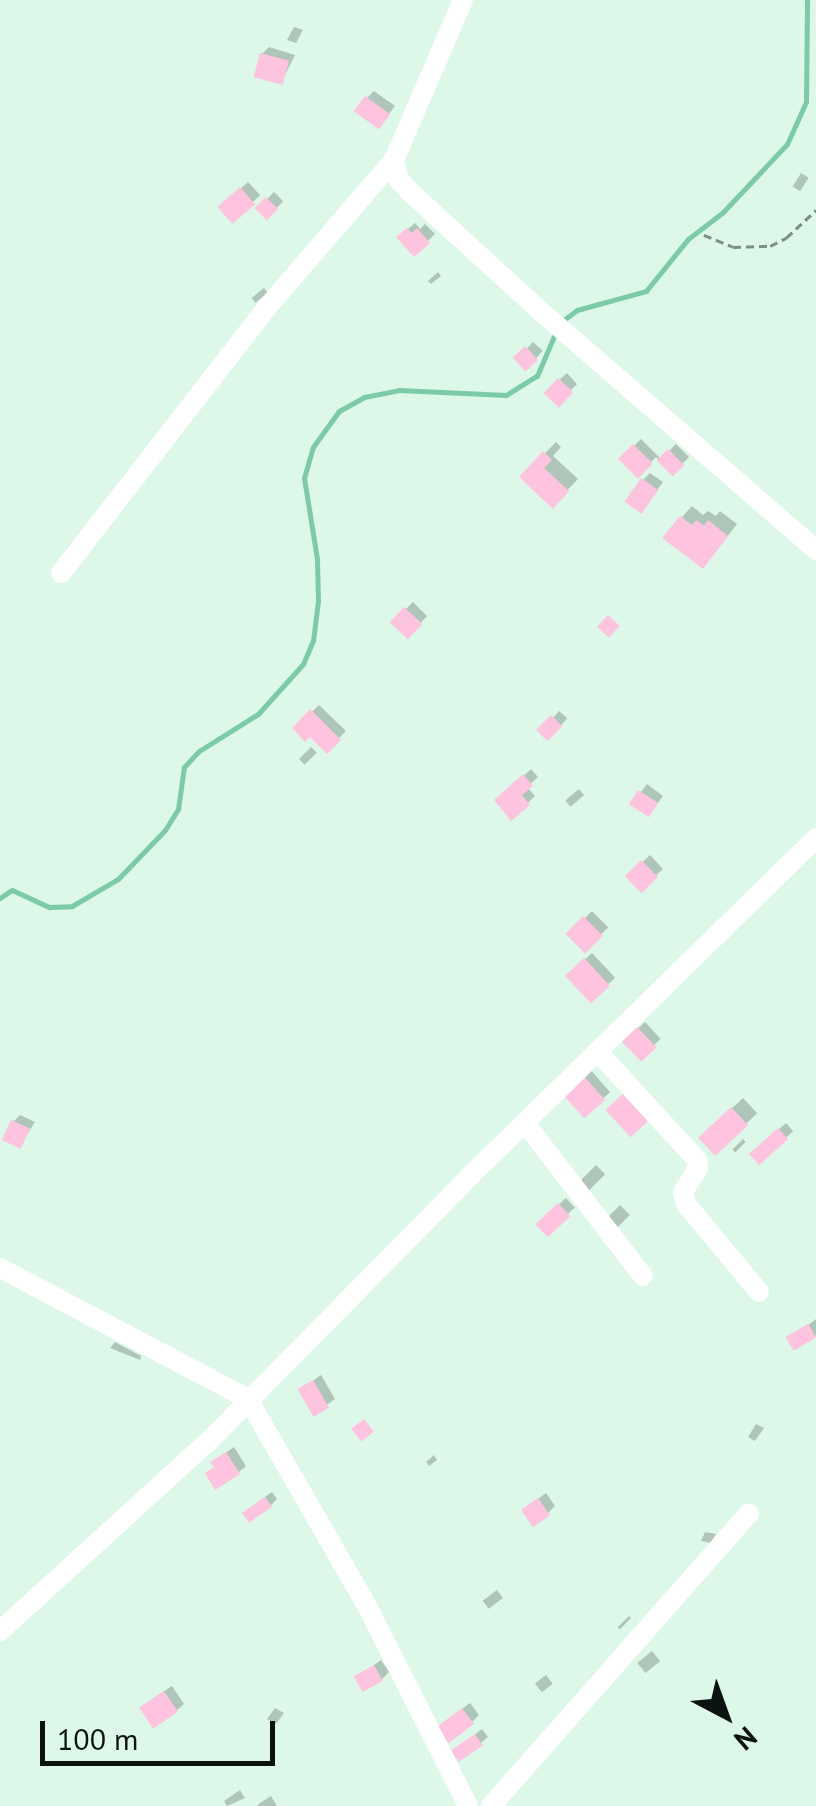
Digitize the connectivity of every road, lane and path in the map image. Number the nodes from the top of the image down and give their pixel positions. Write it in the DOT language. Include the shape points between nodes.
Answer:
graph roads {
  1 [pos="464,0"];
  2 [pos="394,160"];
  3 [pos="816,210"];
  4 [pos="704,235"];
  5 [pos="816,550"];
  6 [pos="61,572"];
  7 [pos="816,838"];
  8 [pos="598,1052"];
  9 [pos="524,1123"];
  10 [pos="0,1268"];
  11 [pos="643,1276"];
  12 [pos="759,1292"];
  13 [pos="248,1399"];
  14 [pos="749,1513"];
  15 [pos="0,1632"];
  16 [pos="468,1806"];
  17 [pos="490,1806"];
  1 -- 2 [label="street"];
  2 -- 5 [label="street" via="409,191"];
  2 -- 6 [label="street" via="264,311"];
  3 -- 4 [label="path" via="770,246 733,247"];
  7 -- 8 [label="street"];
  8 -- 9 [label="street"];
  8 -- 12 [label="street" via="697,1160 683,1192 686,1204"];
  9 -- 11 [label="street"];
  9 -- 13 [label="street"];
  10 -- 13 [label="street"];
  13 -- 15 [label="street"];
  13 -- 16 [label="street" via="367,1606"];
  14 -- 17 [label="street"];
}
